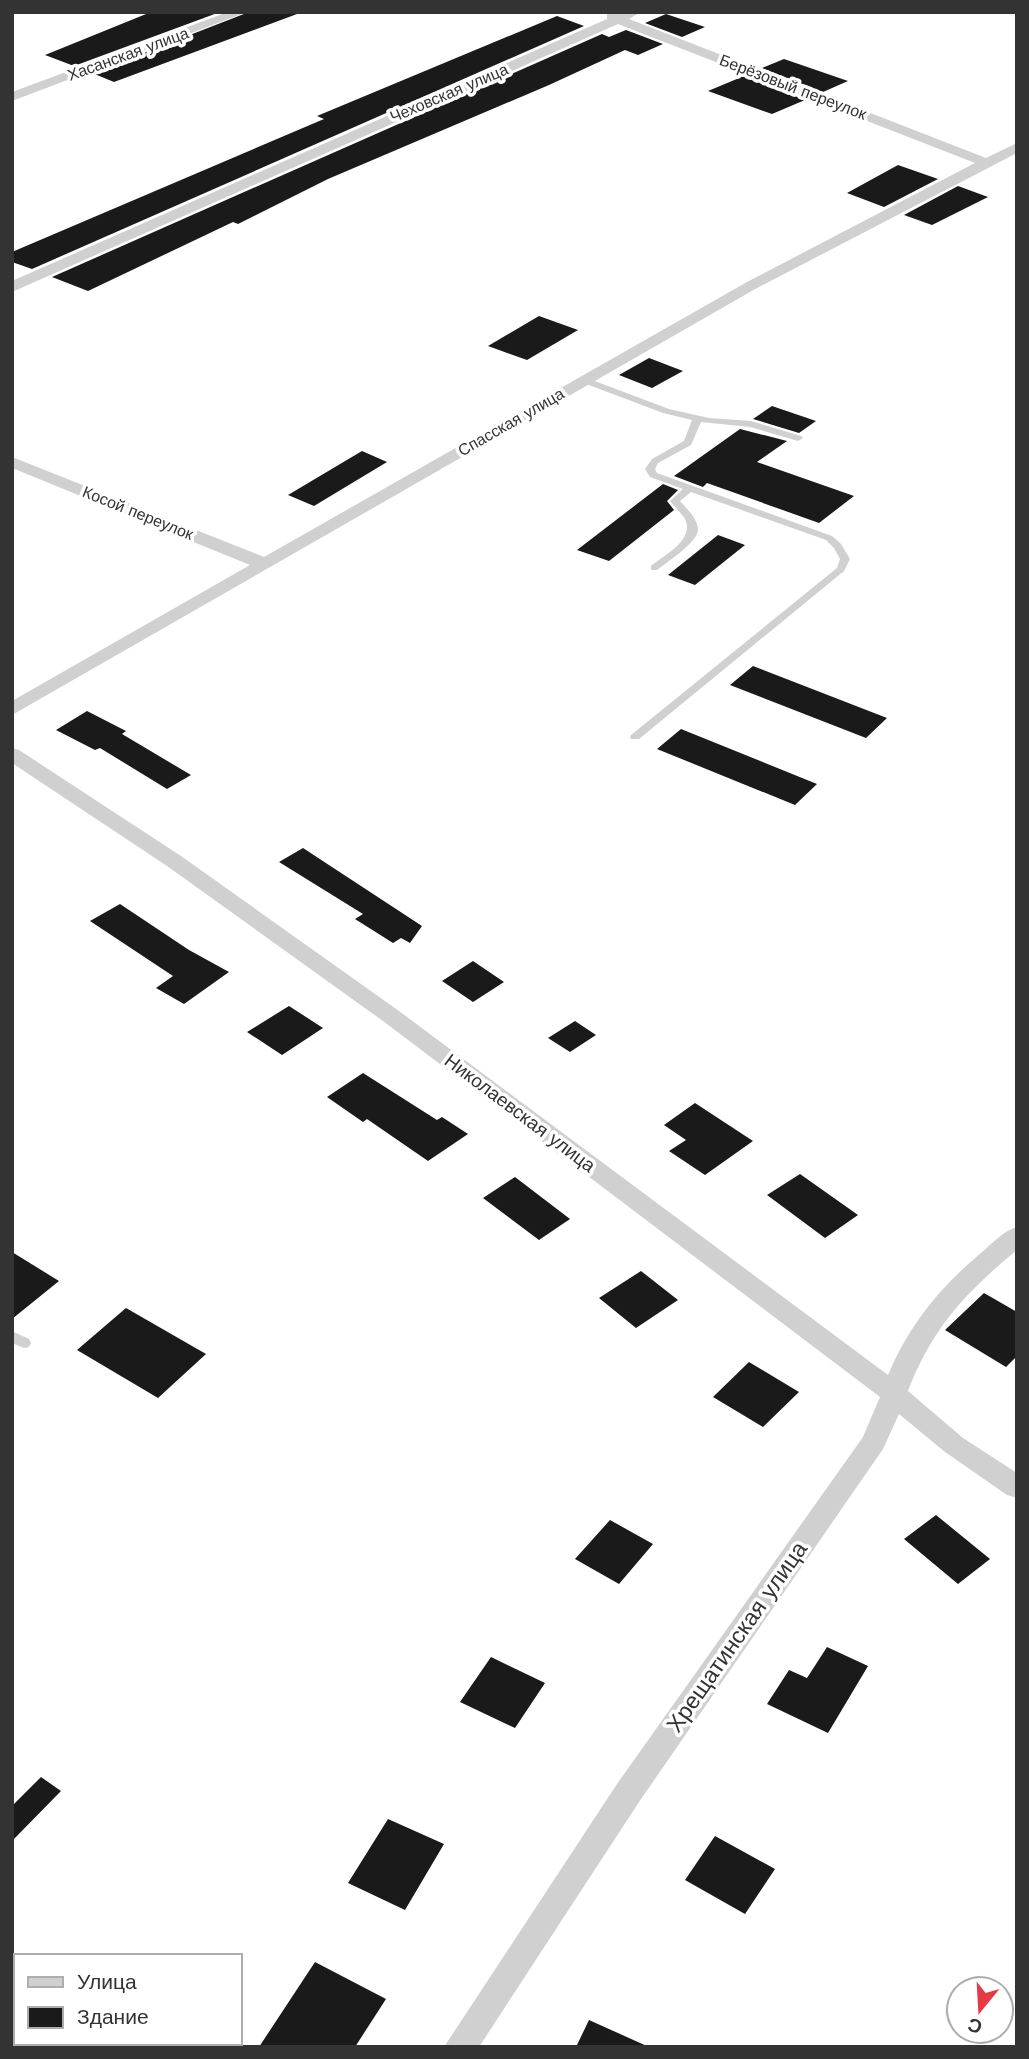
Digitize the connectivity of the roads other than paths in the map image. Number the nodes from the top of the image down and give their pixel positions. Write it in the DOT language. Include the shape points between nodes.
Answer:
graph roads {
  1 [pos="241,12"];
  2 [pos="599,12"];
  3 [pos="635,12"];
  4 [pos="618,19"];
  5 [pos="17,95"];
  6 [pos="1017,147"];
  7 [pos="987,163"];
  8 [pos="12,287"];
  9 [pos="584,380"];
  10 [pos="696,419"];
  11 [pos="798,438"];
  12 [pos="12,462"];
  13 [pos="688,489"];
  14 [pos="264,564"];
  15 [pos="654,568"];
  16 [pos="12,709"];
  17 [pos="635,737"];
  18 [pos="12,754"];
  19 [pos="1017,1236"];
  20 [pos="893,1393"];
  21 [pos="1017,1487"];
  22 [pos="460,2047"];
  1 -- 5 [label="street, Хасанская улица"];
  2 -- 4 [label="street, Берёзовый переулок"];
  3 -- 4 [label="street, Чеховская улица"];
  4 -- 7 [label="street, Берёзовый переулок"];
  4 -- 8 [label="street, Чеховская улица"];
  6 -- 7 [label="street, Спасская улица"];
  7 -- 9 [label="street, Спасская улица" via="752,285"];
  9 -- 10 [label="lane"];
  9 -- 14 [label="street, Спасская улица"];
  10 -- 11 [label="lane" via="751,424"];
  10 -- 13 [label="lane" via="688,443 655,461 650,469 653,475"];
  12 -- 14 [label="street, Косой переулок"];
  13 -- 15 [label="lane" via="676,501 689,517 690,538"];
  13 -- 17 [label="lane" via="829,538 845,559 841,569"];
  14 -- 16 [label="street, Спасская улица"];
  18 -- 20 [label="street, Николаевская улица" via="174,861 391,1016"];
  19 -- 20 [label="street, Хрещатинская улица" via="964,1281 922,1333"];
  20 -- 21 [label="street, Николаевская улица" via="954,1445"];
  20 -- 22 [label="street, Хрещатинская улица" via="874,1442 628,1793"];
}
